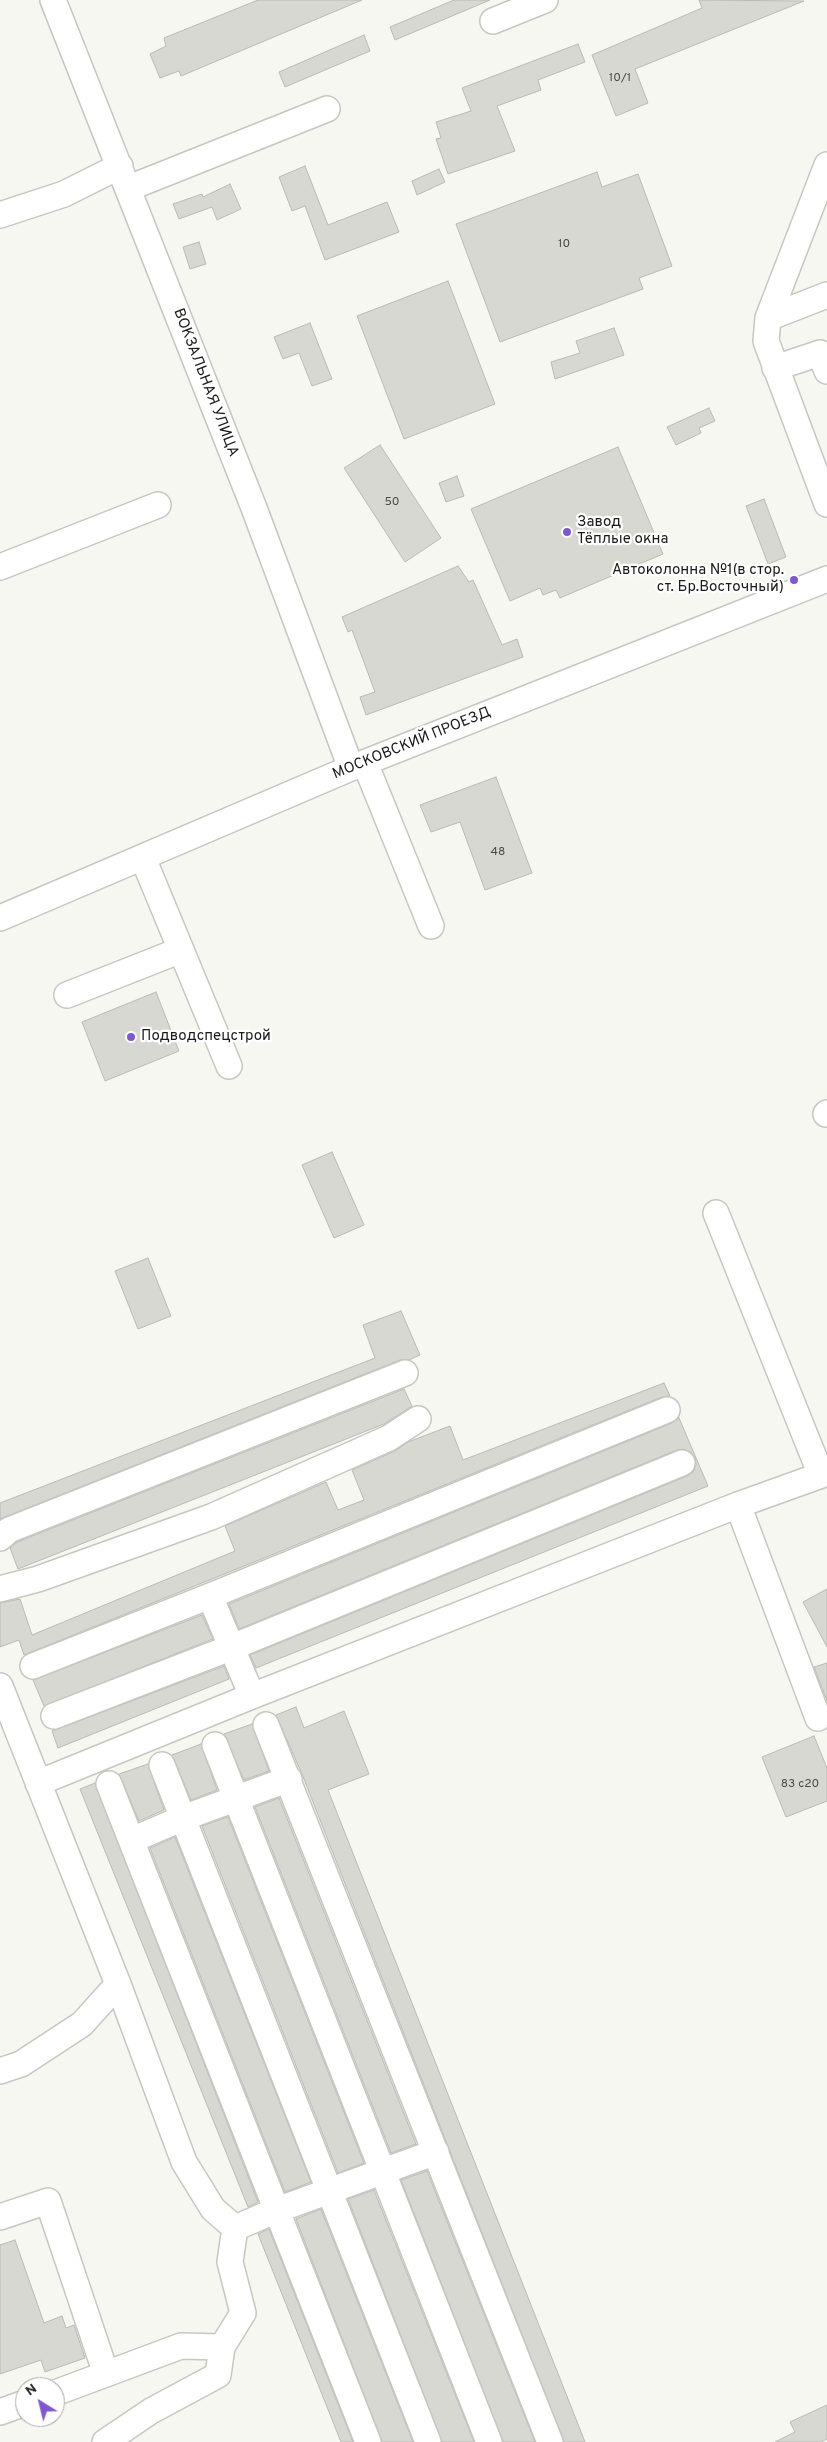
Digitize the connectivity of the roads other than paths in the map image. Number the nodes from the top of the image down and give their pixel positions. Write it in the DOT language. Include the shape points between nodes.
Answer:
graph roads {
  1 [pos="53,0"];
  2 [pos="545,0"];
  3 [pos="493,21"];
  4 [pos="327,109"];
  5 [pos="827,165"];
  6 [pos="124,177"];
  7 [pos="0,216"];
  8 [pos="827,295"];
  9 [pos="768,318"];
  10 [pos="775,368"];
  11 [pos="827,370"];
  12 [pos="827,504"];
  13 [pos="158,505"];
  14 [pos="0,567"];
  15 [pos="827,579"];
  16 [pos="358,765"];
  17 [pos="143,858"];
  18 [pos="0,918"];
  19 [pos="431,926"];
  20 [pos="181,950"];
  21 [pos="67,995"];
  22 [pos="229,1066"];
  23 [pos="716,1213"];
  24 [pos="405,1373"];
  25 [pos="667,1410"];
  26 [pos="418,1419"];
  27 [pos="682,1463"];
  28 [pos="824,1474"];
  29 [pos="738,1505"];
  30 [pos="0,1538"];
  31 [pos="0,1589"];
  32 [pos="210,1596"];
  33 [pos="230,1648"];
  34 [pos="33,1666"];
  35 [pos="0,1686"];
  36 [pos="252,1696"];
  37 [pos="54,1716"];
  38 [pos="818,1718"];
  39 [pos="266,1725"];
  40 [pos="215,1745"];
  41 [pos="162,1765"];
  42 [pos="289,1779"];
  43 [pos="38,1783"];
  44 [pos="109,1784"];
  45 [pos="236,1797"];
  46 [pos="183,1818"];
  47 [pos="132,1840"];
  48 [pos="118,1984"];
  49 [pos="0,2071"];
  50 [pos="436,2152"];
  51 [pos="382,2173"];
  52 [pos="330,2192"];
  53 [pos="277,2210"];
  54 [pos="0,2218"];
  55 [pos="234,2228"];
  56 [pos="222,2347"];
  57 [pos="106,2374"];
  58 [pos="65,2389"];
  59 [pos="15,2407"];
  60 [pos="0,2412"];
  61 [pos="105,2442"];
  62 [pos="368,2442"];
  63 [pos="428,2442"];
  64 [pos="489,2442"];
  65 [pos="550,2442"];
  1 -- 6 [label="street, ВОКЗАЛЬНАЯ УЛИЦА"];
  2 -- 3 [label="street"];
  4 -- 6 [label="street"];
  5 -- 9 [label="street"];
  6 -- 7 [label="street"];
  6 -- 16 [label="street, ВОКЗАЛЬНАЯ УЛИЦА"];
  8 -- 9 [label="street"];
  9 -- 10 [label="street" via="766,341"];
  10 -- 11 [label="street" via="820,353"];
  10 -- 12 [label="street"];
  13 -- 14 [label="street"];
  15 -- 16 [label="street, МОСКОВСКИЙ ПРОЕЗД"];
  16 -- 17 [label="street, МОСКОВСКИЙ ПРОЕЗД"];
  16 -- 19 [label="street, ВОКЗАЛЬНАЯ УЛИЦА"];
  17 -- 18 [label="street, МОСКОВСКИЙ ПРОЕЗД"];
  17 -- 20 [label="street"];
  20 -- 21 [label="street"];
  20 -- 22 [label="street"];
  23 -- 28 [label="street"];
  24 -- 30 [label="street" via="9,1530"];
  25 -- 32 [label="street"];
  26 -- 31 [label="street" via="389,1438 210,1517 38,1579"];
  27 -- 33 [label="street"];
  28 -- 29 [label="street"];
  29 -- 36 [label="street"];
  29 -- 38 [label="street"];
  32 -- 33 [label="street"];
  32 -- 34 [label="street"];
  33 -- 36 [label="street"];
  33 -- 37 [label="street"];
  35 -- 43 [label="street"];
  36 -- 43 [label="street"];
  39 -- 42 [label="street"];
  40 -- 45 [label="street"];
  41 -- 46 [label="street"];
  42 -- 45 [label="street"];
  42 -- 50 [label="street"];
  43 -- 48 [label="street"];
  44 -- 47 [label="street"];
  45 -- 46 [label="street"];
  45 -- 51 [label="street"];
  46 -- 47 [label="street"];
  46 -- 52 [label="street"];
  47 -- 53 [label="street"];
  48 -- 49 [label="street" via="82,2024 21,2064"];
  48 -- 55 [label="street" via="184,2162 213,2209"];
  50 -- 51 [label="street"];
  50 -- 65 [label="street"];
  51 -- 52 [label="street"];
  51 -- 64 [label="street"];
  52 -- 53 [label="street"];
  52 -- 63 [label="street"];
  53 -- 55 [label="street"];
  53 -- 62 [label="street"];
  54 -- 57 [label="street" via="48,2201"];
  55 -- 56 [label="street" via="230,2262 243,2314"];
  56 -- 57 [label="street" via="181,2346"];
  56 -- 61 [label="street" via="218,2375 151,2411"];
  57 -- 58 [label="street"];
  59 -- 60 [label="street"];
}
